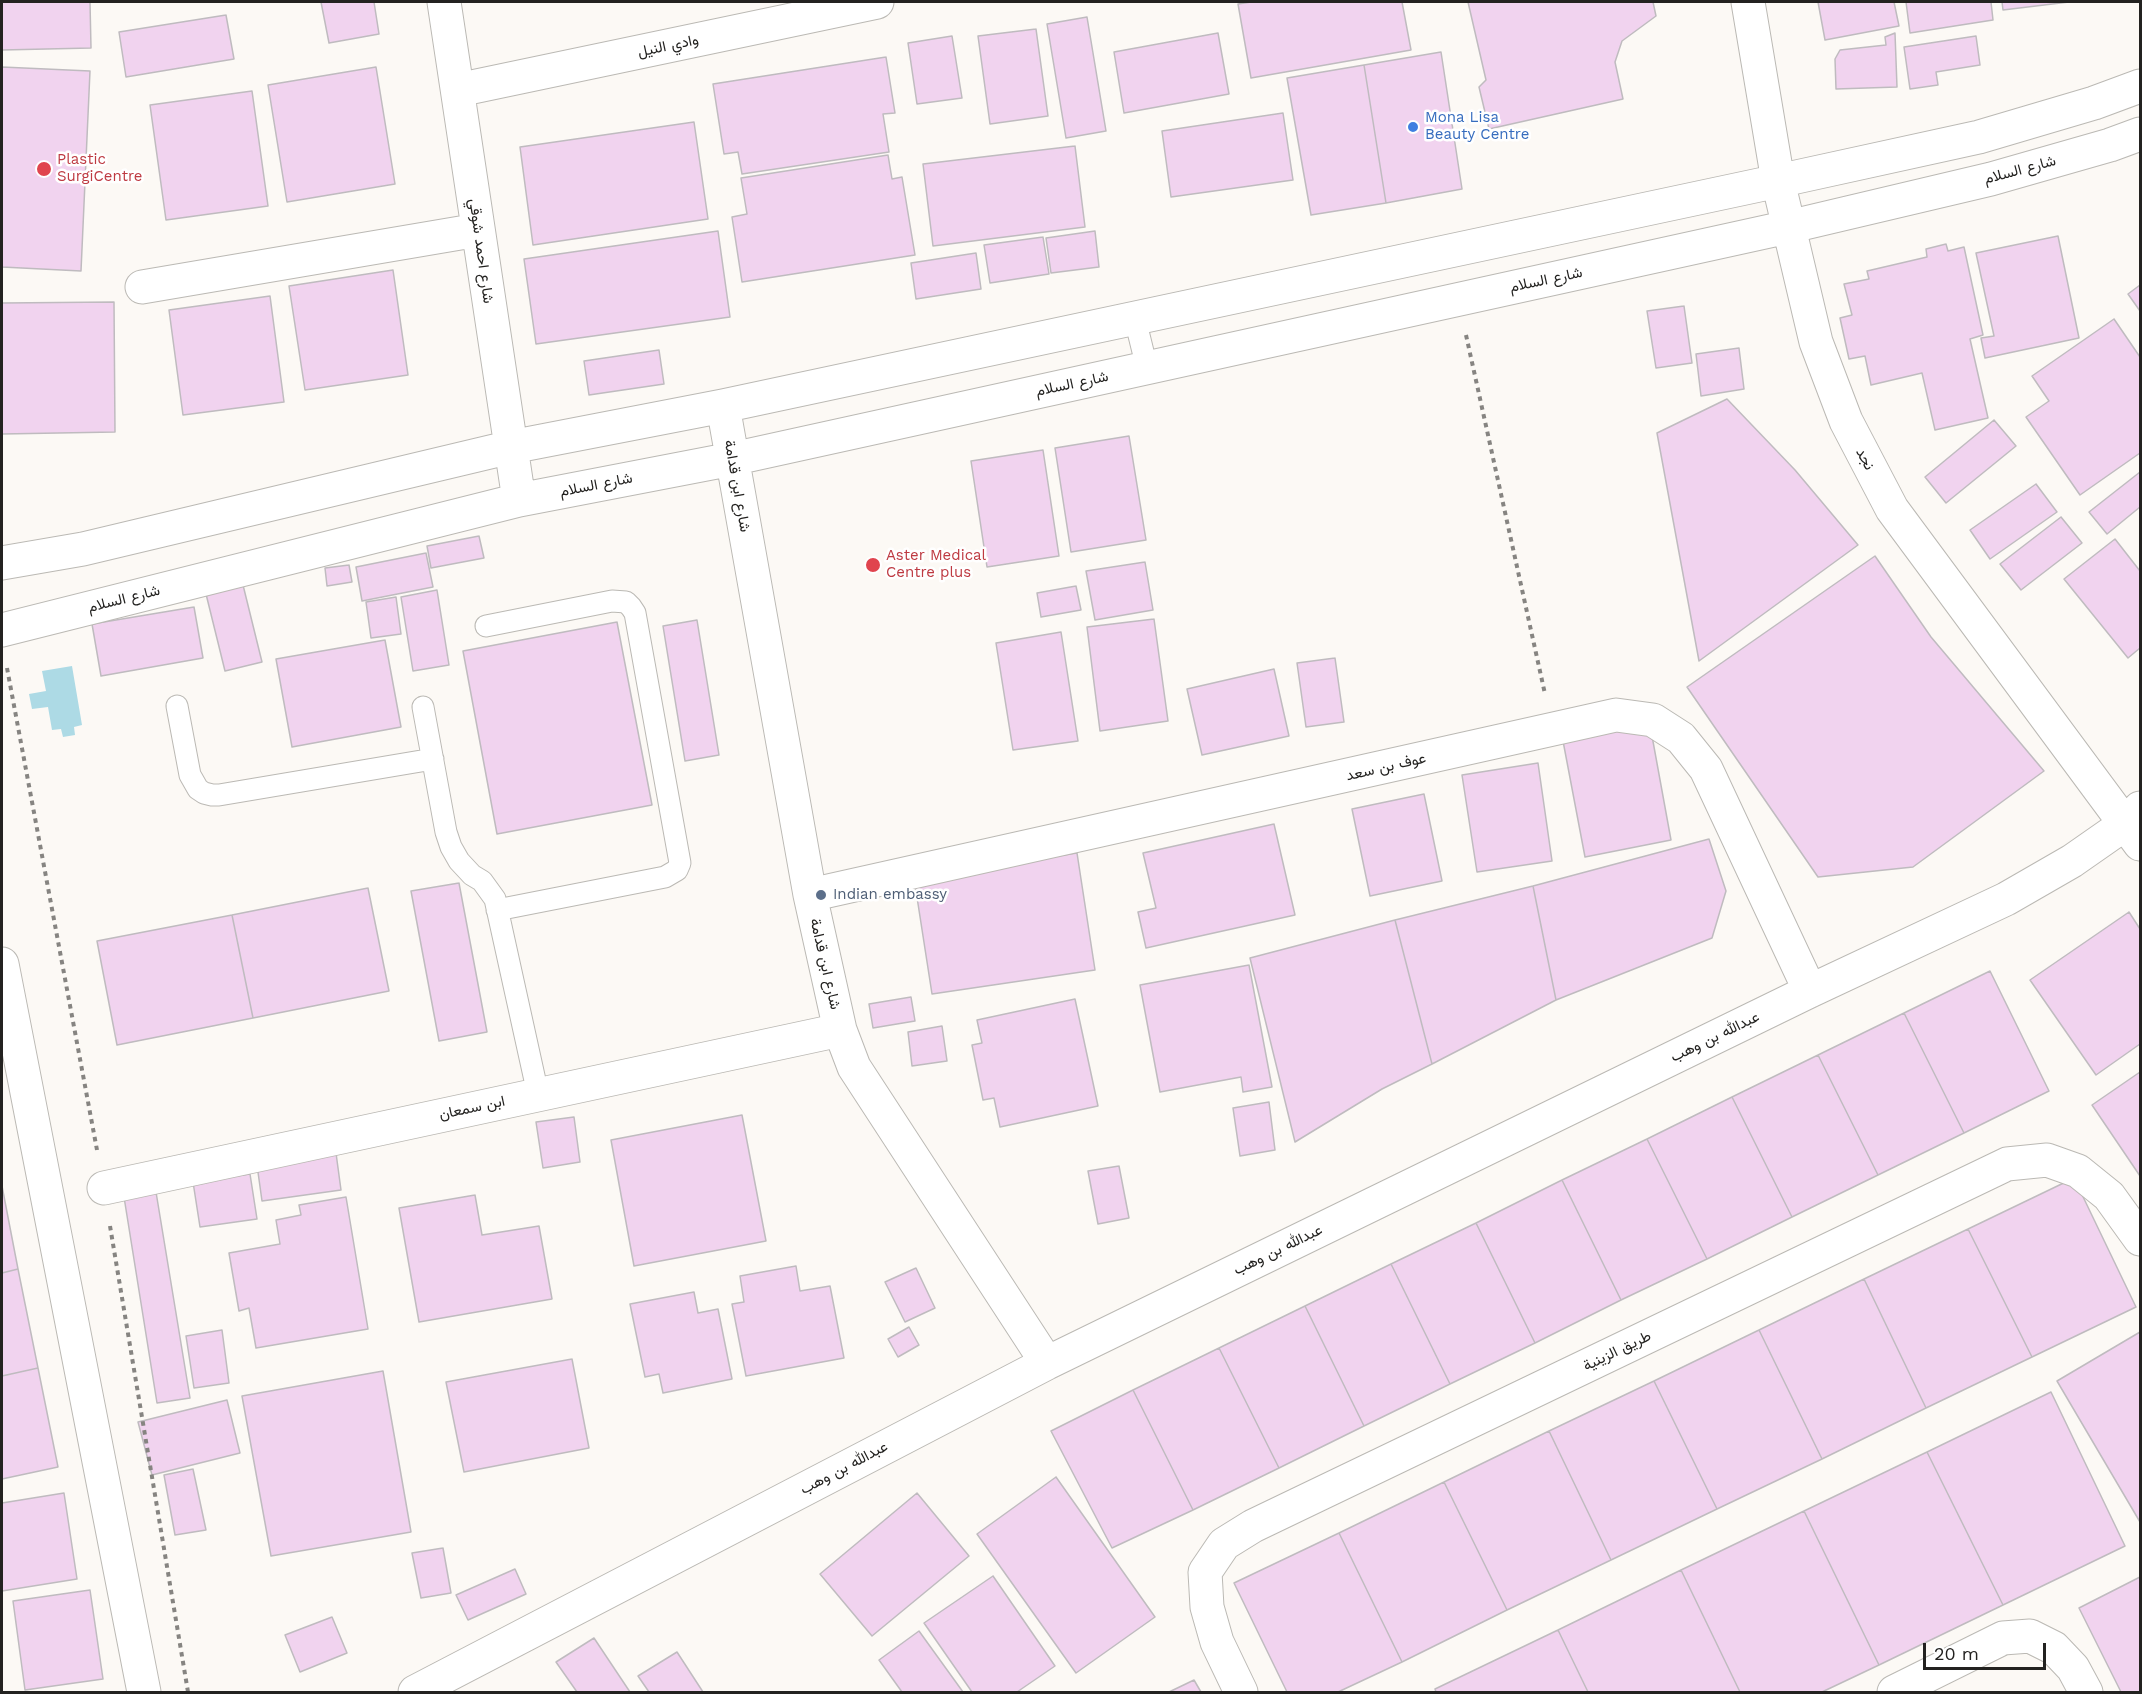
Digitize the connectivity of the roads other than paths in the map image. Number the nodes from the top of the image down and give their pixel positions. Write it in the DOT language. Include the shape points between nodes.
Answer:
graph roads {
  1 [pos="444,2"];
  2 [pos="877,2"];
  3 [pos="1748,2"];
  4 [pos="2140,86"];
  5 [pos="458,90"];
  6 [pos="2140,134"];
  7 [pos="1778,182"];
  8 [pos="1788,227"];
  9 [pos="478,230"];
  10 [pos="142,287"];
  11 [pos="1135,318"];
  12 [pos="1147,368"];
  13 [pos="723,406"];
  14 [pos="511,447"];
  15 [pos="732,459"];
  16 [pos="519,500"];
  17 [pos="2,563"];
  18 [pos="486,626"];
  19 [pos="2,630"];
  20 [pos="177,706"];
  21 [pos="423,707"];
  22 [pos="433,759"];
  23 [pos="2135,825"];
  24 [pos="810,895"];
  25 [pos="497,910"];
  26 [pos="2,964"];
  27 [pos="1810,991"];
  28 [pos="840,1030"];
  29 [pos="538,1094"];
  30 [pos="104,1188"];
  31 [pos="2140,1239"];
  32 [pos="1047,1363"];
  33 [pos="144,1692"];
  34 [pos="415,1692"];
  35 [pos="1241,1692"];
  36 [pos="1894,1692"];
  37 [pos="2086,1692"];
  1 -- 5 [label="street, شارع احمد شوقي"];
  2 -- 5 [label="street, وادي النيل"];
  3 -- 7 [label="street, نجد"];
  4 -- 7 [label="street" via="1979,137"];
  5 -- 9 [label="street, شارع احمد شوقي"];
  6 -- 8 [label="street, شارع السلام" via="1991,179"];
  7 -- 8 [label="street, نجد"];
  7 -- 11 [label="street"];
  8 -- 12 [label="street, شارع السلام"];
  8 -- 23 [label="street, نجد" via="1816,342 1846,421 1892,509"];
  9 -- 10 [label="street"];
  9 -- 14 [label="street, شارع احمد شوقي"];
  11 -- 12 [label="lane"];
  11 -- 13 [label="street"];
  12 -- 15 [label="street, شارع السلام"];
  13 -- 14 [label="street"];
  13 -- 15 [label="street, شارع ابن قدامة"];
  14 -- 16 [label="street, شارع احمد شوقي"];
  14 -- 17 [label="street" via="83,549"];
  15 -- 16 [label="street, شارع السلام"];
  15 -- 24 [label="street, شارع ابن قدامة"];
  16 -- 19 [label="street, شارع السلام"];
  18 -- 25 [label="lane" via="612,601 626,602 631,607 680,863 677,870 665,877"];
  20 -- 22 [label="lane" via="190,776 204,794"];
  21 -- 22 [label="lane"];
  22 -- 25 [label="lane" via="451,847 459,861 489,889"];
  23 -- 27 [label="street, عبدالله بن وهب" via="2006,899"];
  24 -- 27 [label="street, عوف بن سعد" via="1616,715 1653,720 1681,738 1706,769"];
  24 -- 28 [label="street, شارع ابن قدامة"];
  25 -- 29 [label="lane"];
  26 -- 33 [label="street"];
  27 -- 32 [label="street, عبدالله بن وهب"];
  28 -- 29 [label="street, ابن سمعان"];
  28 -- 32 [label="street, شارع ابن قدامة" via="854,1067"];
  29 -- 30 [label="street, ابن سمعان"];
  31 -- 35 [label="street, طريق الزينية" via="2109,1196 2078,1171 2047,1160 2007,1164 1252,1526 1224,1544 1205,1572 1207,1607 1217,1642"];
  32 -- 34 [label="street, عبدالله بن وهب"];
  36 -- 37 [label="street" via="2003,1638 2030,1636 2054,1648 2073,1668"];
}
